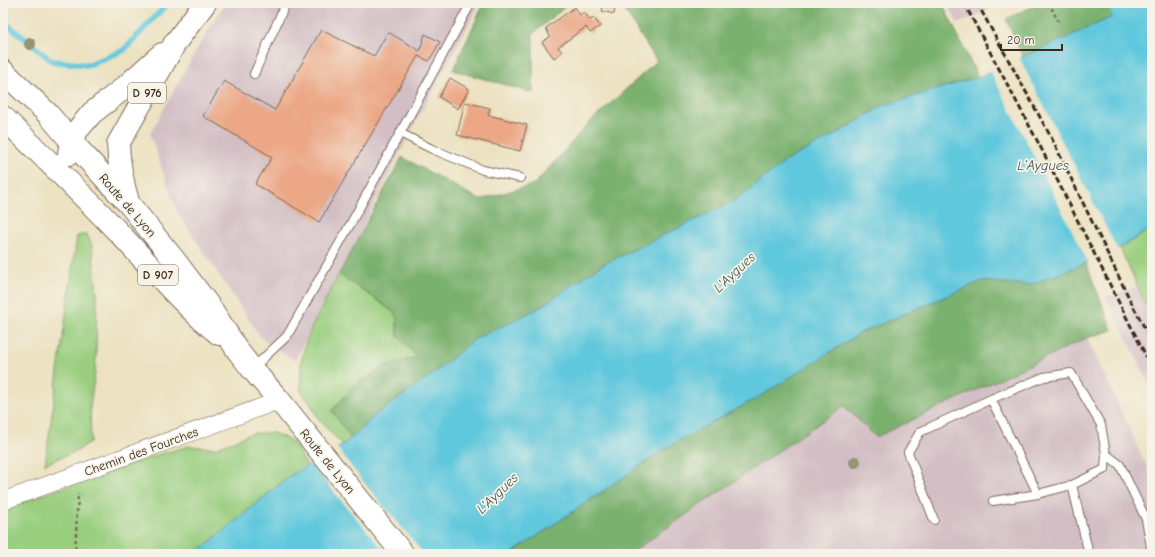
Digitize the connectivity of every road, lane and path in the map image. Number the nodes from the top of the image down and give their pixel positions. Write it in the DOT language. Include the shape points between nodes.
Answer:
graph roads {
  1 [pos="205,3"];
  2 [pos="286,3"];
  3 [pos="471,3"];
  4 [pos="1049,3"];
  5 [pos="1058,21"];
  6 [pos="175,43"];
  7 [pos="3,71"];
  8 [pos="254,74"];
  9 [pos="3,117"];
  10 [pos="400,133"];
  11 [pos="118,144"];
  12 [pos="35,148"];
  13 [pos="74,149"];
  14 [pos="520,178"];
  15 [pos="82,195"];
  16 [pos="129,204"];
  17 [pos="238,351"];
  18 [pos="252,369"];
  19 [pos="991,399"];
  20 [pos="279,400"];
  21 [pos="1106,454"];
  22 [pos="79,474"];
  23 [pos="1072,485"];
  24 [pos="1038,494"];
  25 [pos="3,501"];
  26 [pos="993,501"];
  27 [pos="934,520"];
  28 [pos="1152,552"];
  29 [pos="75,554"];
  30 [pos="403,554"];
  31 [pos="1089,554"];
  32 [pos="1144,554"];
  1 -- 6 [label="main road, D 976"];
  2 -- 8 [label="lane"];
  3 -- 10 [label="lane"];
  4 -- 5 [label="path"];
  6 -- 11 [label="main road, D 976"];
  6 -- 13 [label="main road, D 976" via="92,113 74,133"];
  7 -- 13 [label="main road, Route de Lyon / D 907" via="48,114"];
  9 -- 12 [label="main road, Route de Lyon / D 907"];
  10 -- 14 [label="lane" via="483,170"];
  10 -- 18 [label="lane" via="287,336"];
  11 -- 13 [label="main road" via="99,151"];
  11 -- 16 [label="main road" via="122,179"];
  12 -- 13 [label="main road"];
  12 -- 15 [label="main road, Route de Lyon / D 907"];
  13 -- 15 [label="main road" via="71,164"];
  13 -- 16 [label="main road, Route de Lyon / D 907"];
  15 -- 17 [label="main road, Route de Lyon / D 907" via="198,318"];
  16 -- 17 [label="main road, Route de Lyon / D 907" via="207,304"];
  17 -- 18 [label="main road, Route de Lyon / D 907"];
  18 -- 20 [label="main road, Route de Lyon / D 907"];
  19 -- 21 [label="lane" via="1044,377 1071,373 1101,425"];
  19 -- 24 [label="lane"];
  19 -- 27 [label="lane" via="920,432 908,452"];
  20 -- 22 [label="street, Chemin des Fourches"];
  20 -- 30 [label="main road, Route de Lyon / D 907"];
  21 -- 23 [label="lane" via="1105,469"];
  21 -- 28 [label="lane" via="1120,465 1146,519"];
  22 -- 25 [label="street, Chemin des Fourches"];
  22 -- 29 [label="path"];
  23 -- 24 [label="lane"];
  23 -- 31 [label="lane"];
  24 -- 26 [label="lane"];
  28 -- 32 [label="lane"];
}
